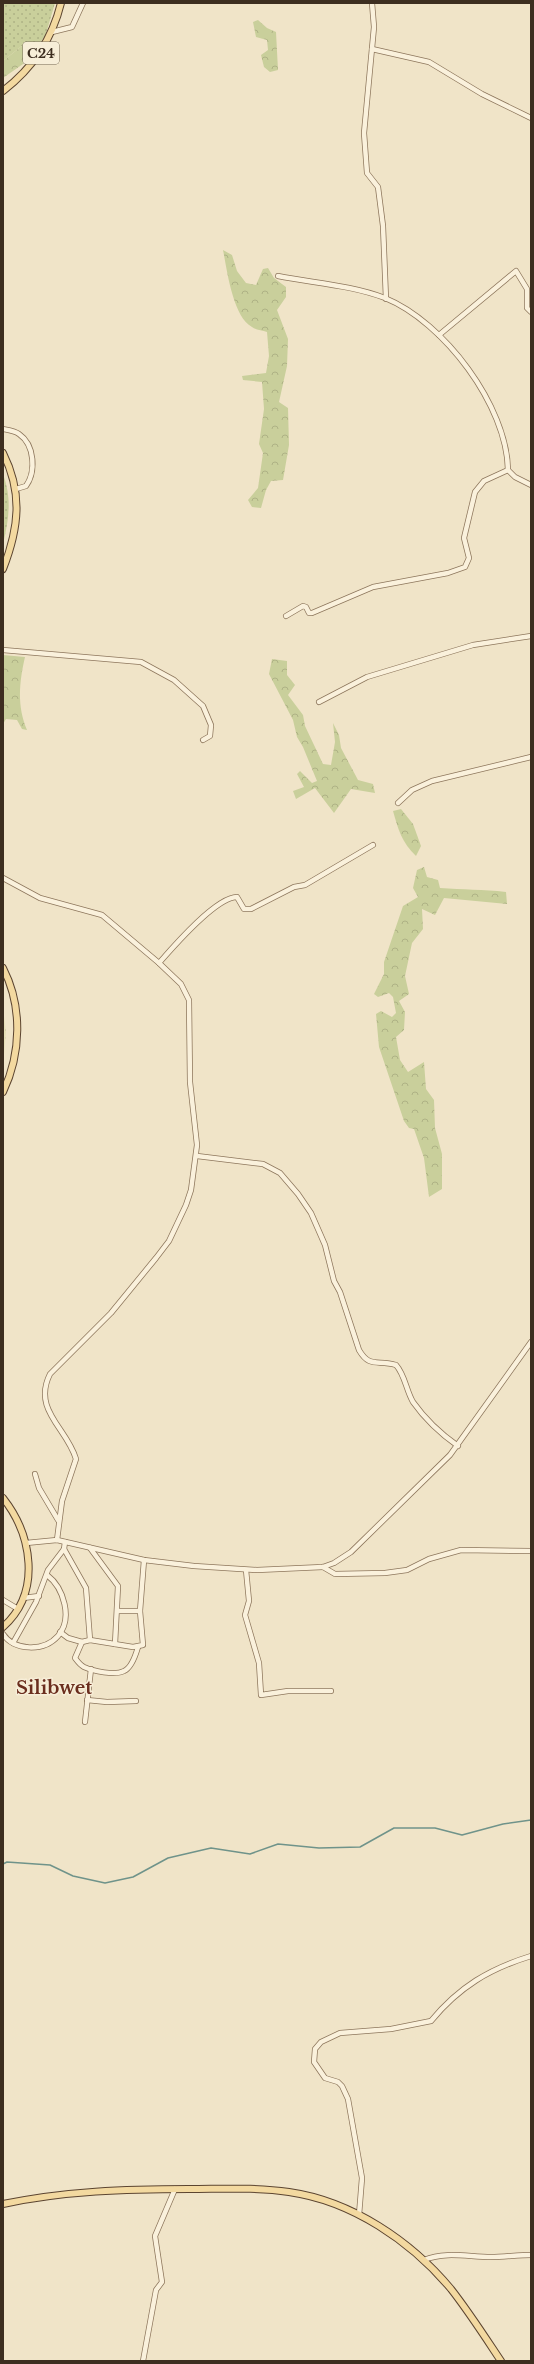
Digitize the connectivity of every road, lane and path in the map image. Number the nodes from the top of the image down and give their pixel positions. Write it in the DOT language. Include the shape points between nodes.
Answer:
graph roads {
  1 [pos="61,3"];
  2 [pos="83,3"];
  3 [pos="372,3"];
  4 [pos="52,32"];
  5 [pos="372,49"];
  6 [pos="3,91"];
  7 [pos="531,118"];
  8 [pos="278,276"];
  9 [pos="386,298"];
  10 [pos="531,312"];
  11 [pos="439,335"];
  12 [pos="3,429"];
  13 [pos="3,453"];
  14 [pos="508,470"];
  15 [pos="531,485"];
  16 [pos="16,489"];
  17 [pos="3,569"];
  18 [pos="286,616"];
  19 [pos="531,636"];
  20 [pos="3,650"];
  21 [pos="320,702"];
  22 [pos="203,740"];
  23 [pos="531,757"];
  24 [pos="398,803"];
  25 [pos="373,845"];
  26 [pos="3,878"];
  27 [pos="159,963"];
  28 [pos="3,968"];
  29 [pos="3,1092"];
  30 [pos="197,1156"];
  31 [pos="531,1342"];
  32 [pos="458,1446"];
  33 [pos="34,1474"];
  34 [pos="4,1500"];
  35 [pos="58,1520"];
  36 [pos="57,1540"];
  37 [pos="66,1542"];
  38 [pos="26,1543"];
  39 [pos="90,1548"];
  40 [pos="64,1549"];
  41 [pos="531,1551"];
  42 [pos="144,1560"];
  43 [pos="323,1567"];
  44 [pos="246,1570"];
  45 [pos="47,1575"];
  46 [pos="38,1596"];
  47 [pos="23,1598"];
  48 [pos="3,1600"];
  49 [pos="18,1609"];
  50 [pos="118,1611"];
  51 [pos="140,1611"];
  52 [pos="3,1627"];
  53 [pos="60,1632"];
  54 [pos="3,1634"];
  55 [pos="90,1640"];
  56 [pos="82,1642"];
  57 [pos="13,1643"];
  58 [pos="115,1644"];
  59 [pos="138,1647"];
  60 [pos="91,1669"];
  61 [pos="331,1691"];
  62 [pos="86,1700"];
  63 [pos="136,1701"];
  64 [pos="85,1722"];
  65 [pos="531,1956"];
  66 [pos="175,2189"];
  67 [pos="3,2204"];
  68 [pos="359,2215"];
  69 [pos="531,2255"];
  70 [pos="424,2260"];
  71 [pos="144,2361"];
  72 [pos="501,2361"];
  1 -- 4 [label="main road, C24"];
  2 -- 4 [label="street" via="72,27"];
  3 -- 5 [label="street"];
  4 -- 6 [label="main road, C24" via="43,50 28,69"];
  5 -- 7 [label="street" via="429,62 482,94"];
  5 -- 9 [label="street" via="364,133 367,173 378,187 383,226"];
  8 -- 9 [label="street" via="339,285"];
  9 -- 11 [label="street"];
  10 -- 11 [label="street" via="527,304 527,289 516,271"];
  11 -- 14 [label="street" via="474,377 484,394 508,455"];
  12 -- 16 [label="street" via="19,434 25,440 34,467 32,477 26,486"];
  13 -- 16 [label="main road"];
  14 -- 15 [label="street" via="515,477"];
  14 -- 18 [label="street" via="484,481 475,492 464,538 469,558 465,567 448,573 373,587 312,613 303,606"];
  16 -- 17 [label="main road" via="15,530"];
  19 -- 21 [label="street" via="473,645 373,675"];
  20 -- 22 [label="street" via="141,662 174,680 203,706 212,728 210,736"];
  23 -- 24 [label="street" via="432,781 412,790"];
  25 -- 27 [label="street" via="305,885 294,887 250,909 244,909 237,897 229,900 194,924"];
  26 -- 27 [label="street" via="40,898 102,915"];
  27 -- 30 [label="street" via="181,984 190,1000 190,1082 197,1134"];
  28 -- 29 [label="main road" via="12,990 18,1029 13,1068"];
  30 -- 32 [label="street" via="253,1162 274,1168 280,1173 298,1194 322,1238 334,1281 359,1350 364,1357 374,1363 396,1365 413,1401 433,1425"];
  30 -- 35 [label="street" via="186,1205 169,1241 111,1313 50,1374 46,1383 44,1400 76,1459"];
  31 -- 32 [label="street"];
  32 -- 43 [label="street" via="434,1473 351,1552"];
  33 -- 35 [label="street" via="39,1488"];
  34 -- 38 [label="main road" via="19,1522"];
  35 -- 36 [label="street"];
  36 -- 37 [label="street"];
  36 -- 38 [label="street"];
  37 -- 39 [label="street"];
  37 -- 40 [label="street"];
  38 -- 47 [label="main road" via="28,1578"];
  39 -- 42 [label="street"];
  39 -- 50 [label="street" via="118,1586"];
  40 -- 45 [label="street" via="51,1564"];
  40 -- 55 [label="street" via="86,1588"];
  41 -- 43 [label="street" via="461,1550 429,1559 407,1570 385,1573 335,1574"];
  42 -- 44 [label="street"];
  42 -- 51 [label="street"];
  43 -- 44 [label="street"];
  44 -- 61 [label="street" via="249,1601 245,1615 259,1663 261,1695 288,1691"];
  45 -- 46 [label="street"];
  45 -- 53 [label="street" via="64,1602 65,1619"];
  46 -- 47 [label="street"];
  46 -- 57 [label="street"];
  47 -- 49 [label="main road"];
  48 -- 49 [label="street"];
  49 -- 52 [label="main road"];
  50 -- 51 [label="street"];
  50 -- 58 [label="street"];
  51 -- 59 [label="street" via="143,1645"];
  53 -- 56 [label="street" via="68,1638"];
  53 -- 57 [label="street" via="52,1641 39,1646 23,1647"];
  54 -- 57 [label="street"];
  55 -- 56 [label="street"];
  55 -- 58 [label="street"];
  56 -- 60 [label="street" via="75,1658 83,1667"];
  58 -- 59 [label="street"];
  59 -- 60 [label="street" via="124,1671 107,1672"];
  60 -- 62 [label="street"];
  62 -- 63 [label="street"];
  62 -- 64 [label="street"];
  65 -- 68 [label="street" via="499,1968 467,1986 444,2004 431,2021 399,2028 340,2033 321,2042 315,2049 314,2062 325,2078 342,2086 348,2098 362,2178"];
  66 -- 67 [label="main road" via="86,2191 34,2197"];
  66 -- 68 [label="main road" via="289,2192 324,2200"];
  66 -- 71 [label="street" via="155,2236 162,2282 156,2290"];
  68 -- 70 [label="main road" via="408,2246"];
  69 -- 70 [label="street" via="491,2257 450,2254"];
  70 -- 72 [label="main road" via="451,2289"];
}
